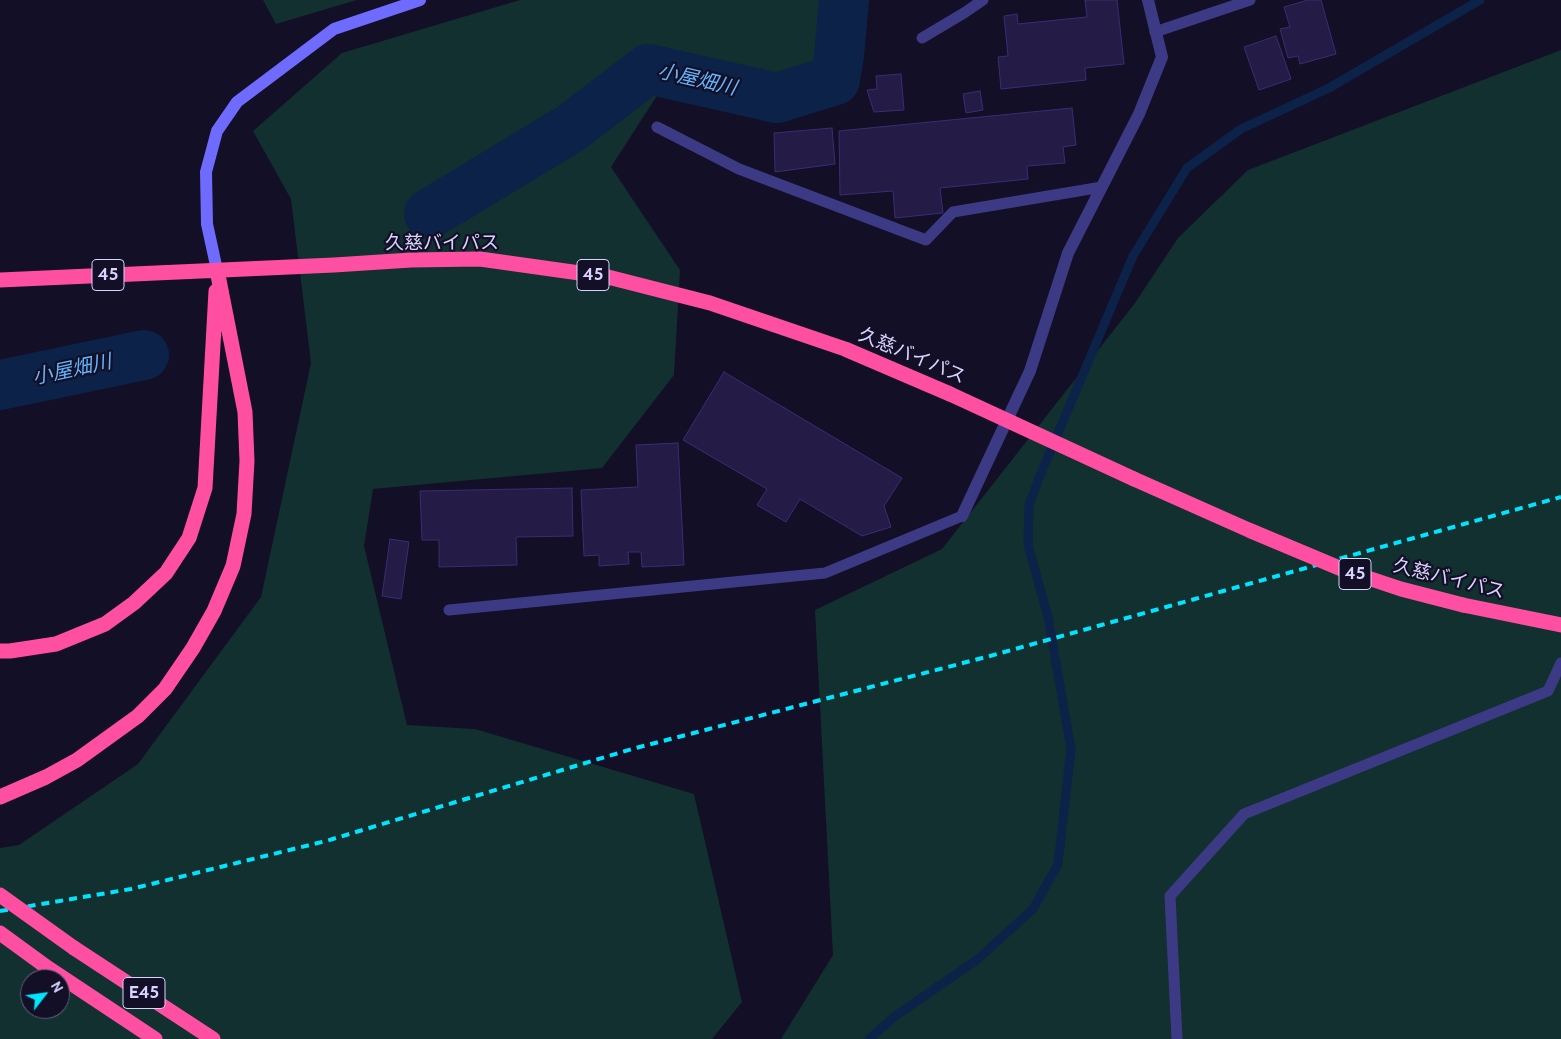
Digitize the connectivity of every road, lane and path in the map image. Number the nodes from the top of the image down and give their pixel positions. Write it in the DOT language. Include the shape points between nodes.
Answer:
graph roads {
  1 [pos="420,0"];
  2 [pos="983,0"];
  3 [pos="1148,0"];
  4 [pos="1250,0"];
  5 [pos="1155,32"];
  6 [pos="922,38"];
  7 [pos="657,127"];
  8 [pos="1102,187"];
  9 [pos="217,270"];
  10 [pos="0,280"];
  11 [pos="962,516"];
  12 [pos="449,610"];
  13 [pos="1561,625"];
  14 [pos="0,651"];
  15 [pos="1561,663"];
  16 [pos="0,798"];
  17 [pos="0,896"];
  18 [pos="0,933"];
  19 [pos="155,1039"];
  20 [pos="214,1039"];
  21 [pos="1177,1039"];
  1 -- 9 [label="street" via="334,29 238,102 217,131 206,172 207,224"];
  2 -- 6 [label="lane"];
  3 -- 5 [label="street"];
  4 -- 5 [label="lane"];
  5 -- 8 [label="street" via="1162,57 1139,114"];
  7 -- 8 [label="lane" via="739,169 926,240 953,212"];
  8 -- 11 [label="street" via="1068,253 1030,370"];
  9 -- 10 [label="highway, 45"];
  9 -- 13 [label="highway, 久慈バイパス / 45, bridge" via="480,259 608,277 710,303 845,349 1344,570 1462,605"];
  9 -- 14 [label="highway" via="205,488 189,538 166,573 105,624 56,644"];
  9 -- 16 [label="highway" via="245,412 244,514 233,566 214,611 193,648 165,688 138,716 77,760"];
  11 -- 12 [label="lane" via="825,573"];
  15 -- 21 [label="lane" via="1548,692 1244,814 1170,896"];
  17 -- 20 [label="highway, E45, bridge"];
  18 -- 19 [label="highway, E45"];
}
